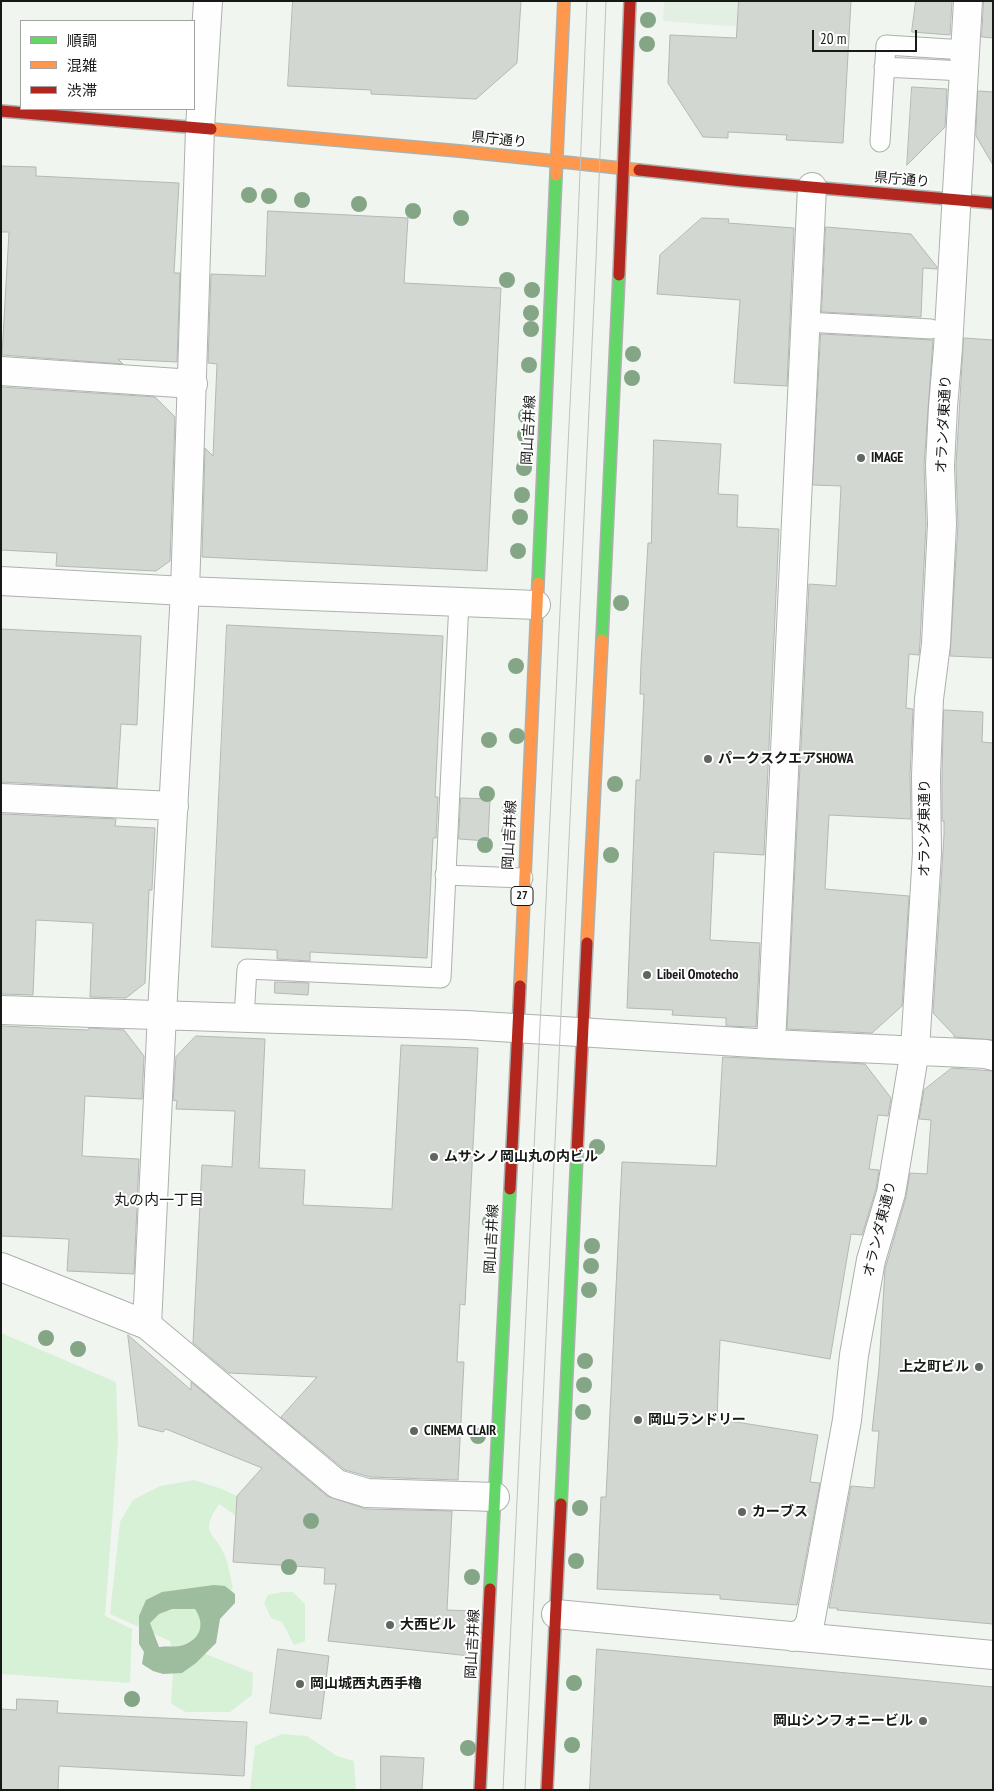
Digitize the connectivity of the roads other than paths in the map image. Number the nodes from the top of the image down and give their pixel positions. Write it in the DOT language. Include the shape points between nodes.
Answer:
graph roads {
  1 [pos="208,1"];
  2 [pos="564,1"];
  3 [pos="630,1"];
  4 [pos="968,1"];
  5 [pos="964,61"];
  6 [pos="884,67"];
  7 [pos="1,111"];
  8 [pos="200,128"];
  9 [pos="880,142"];
  10 [pos="558,161"];
  11 [pos="624,169"];
  12 [pos="812,187"];
  13 [pos="957,200"];
  14 [pos="993,203"];
  15 [pos="806,322"];
  16 [pos="931,330"];
  17 [pos="1,371"];
  18 [pos="193,384"];
  19 [pos="1,581"];
  20 [pos="185,591"];
  21 [pos="459,601"];
  22 [pos="536,605"];
  23 [pos="1,798"];
  24 [pos="174,806"];
  25 [pos="445,875"];
  26 [pos="523,878"];
  27 [pos="1,1010"];
  28 [pos="162,1014"];
  29 [pos="244,1018"];
  30 [pos="517,1028"];
  31 [pos="583,1032"];
  32 [pos="771,1044"];
  33 [pos="915,1050"];
  34 [pos="993,1056"];
  35 [pos="1,1267"];
  36 [pos="147,1325"];
  37 [pos="495,1498"];
  38 [pos="556,1614"];
  39 [pos="793,1637"];
  40 [pos="993,1654"];
  41 [pos="480,1790"];
  42 [pos="548,1790"];
  1 -- 8 [label="street"];
  2 -- 10 [label="main road, 岡山吉井線 / 27"];
  3 -- 11 [label="main road"];
  4 -- 5 [label="street, オランダ東通り"];
  5 -- 6 [label="lane"];
  5 -- 6 [label="lane" via="886,45"];
  5 -- 13 [label="street, オランダ東通り"];
  6 -- 9 [label="lane"];
  7 -- 8 [label="main road, 県庁通り"];
  8 -- 10 [label="main road, 県庁通り"];
  8 -- 18 [label="street"];
  10 -- 11 [label="main road, 県庁通り"];
  10 -- 22 [label="main road, 岡山吉井線 / 27"];
  11 -- 12 [label="main road, 県庁通り"];
  11 -- 31 [label="main road"];
  12 -- 13 [label="main road, 県庁通り"];
  12 -- 15 [label="street"];
  13 -- 14 [label="main road, 県庁通り"];
  13 -- 33 [label="street, オランダ東通り" via="940,466 942,524 929,709 927,853"];
  15 -- 16 [label="lane"];
  15 -- 32 [label="street"];
  17 -- 18 [label="street"];
  18 -- 20 [label="street"];
  19 -- 20 [label="street"];
  20 -- 21 [label="street"];
  20 -- 24 [label="street"];
  21 -- 22 [label="street"];
  21 -- 25 [label="lane"];
  22 -- 26 [label="main road, 岡山吉井線 / 27"];
  23 -- 24 [label="street"];
  24 -- 28 [label="street"];
  25 -- 26 [label="lane"];
  25 -- 29 [label="lane" via="441,978 246,969"];
  26 -- 30 [label="main road, 岡山吉井線 / 27"];
  27 -- 28 [label="street"];
  28 -- 29 [label="street"];
  28 -- 36 [label="street"];
  29 -- 30 [label="street"];
  30 -- 31 [label="street"];
  30 -- 37 [label="main road, 岡山吉井線 / 27"];
  31 -- 32 [label="street"];
  31 -- 38 [label="main road"];
  32 -- 33 [label="street"];
  33 -- 34 [label="street"];
  33 -- 39 [label="street, オランダ東通り" via="891,1193 869,1269 847,1420 810,1623 804,1632"];
  35 -- 36 [label="street"];
  36 -- 37 [label="street" via="336,1484 368,1492"];
  37 -- 41 [label="main road, 岡山吉井線 / 27"];
  38 -- 39 [label="street"];
  38 -- 42 [label="main road"];
  39 -- 40 [label="street"];
}
